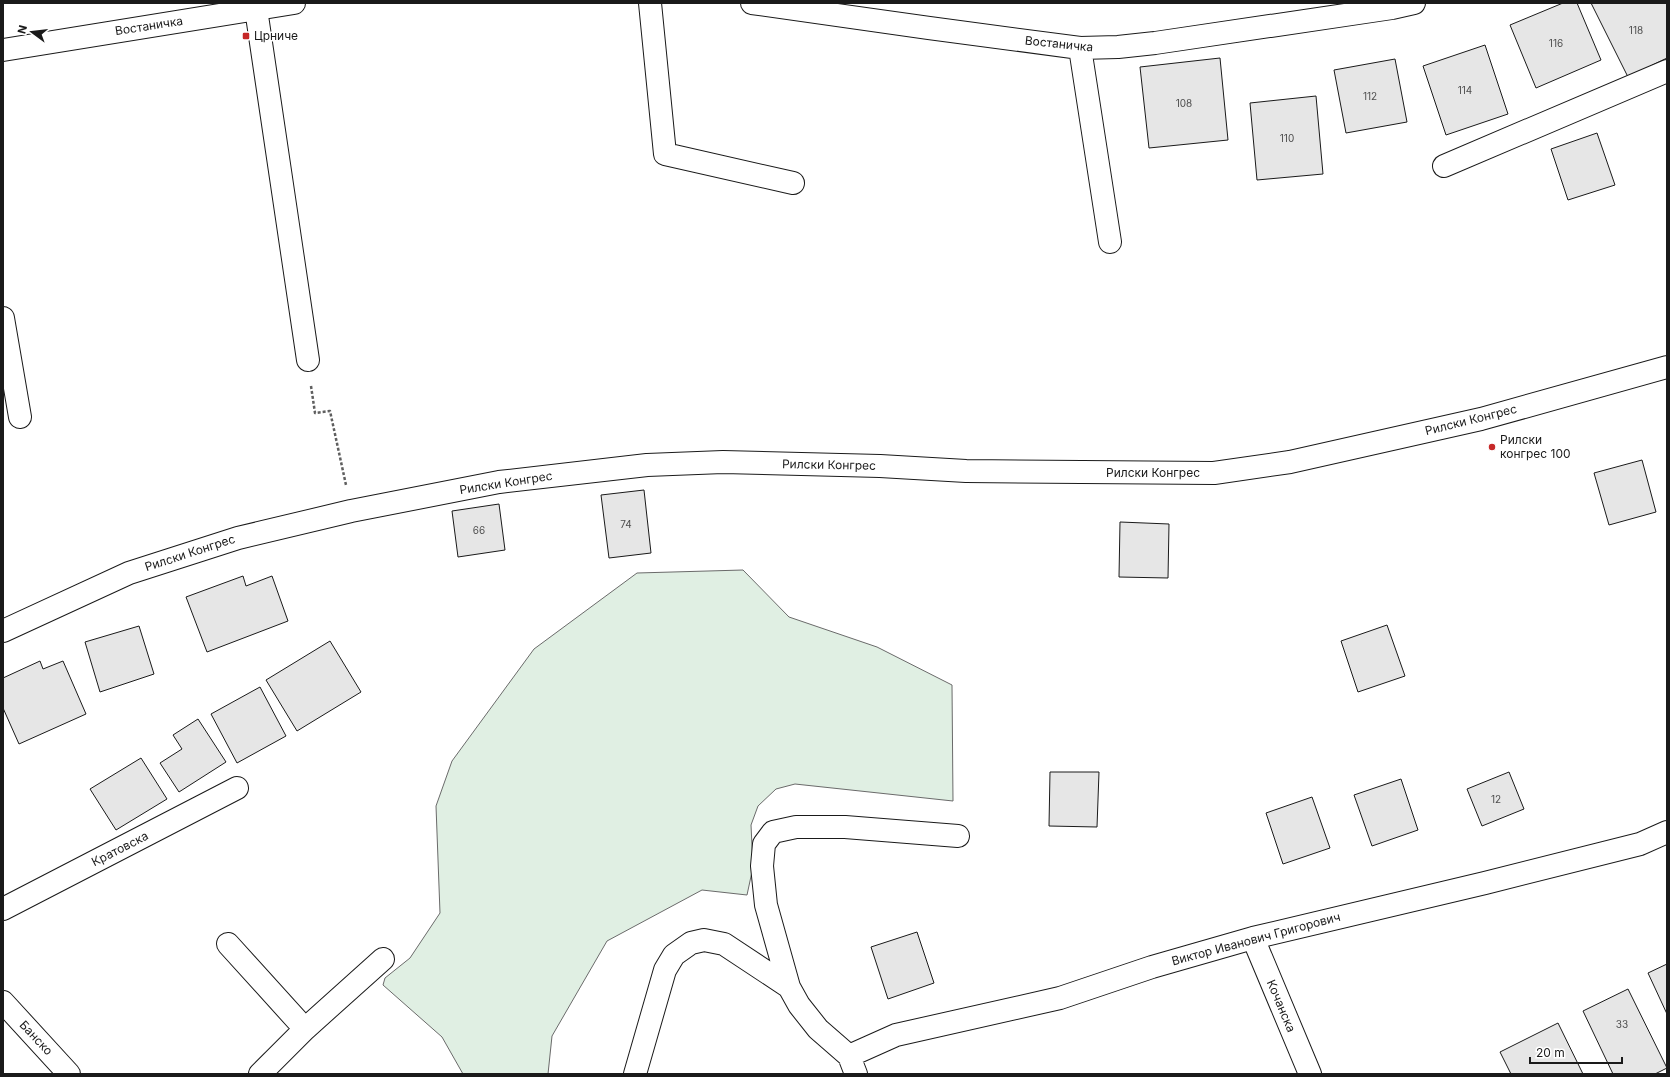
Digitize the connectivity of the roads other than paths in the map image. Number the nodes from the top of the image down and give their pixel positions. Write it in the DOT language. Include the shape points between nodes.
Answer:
graph roads {
  1 [pos="650,3"];
  2 [pos="752,3"];
  3 [pos="1414,3"];
  4 [pos="275,5"];
  5 [pos="1080,48"];
  6 [pos="3,50"];
  7 [pos="1667,71"];
  8 [pos="1444,166"];
  9 [pos="793,183"];
  10 [pos="1110,242"];
  11 [pos="3,318"];
  12 [pos="308,360"];
  13 [pos="1667,367"];
  14 [pos="20,417"];
  15 [pos="3,631"];
  16 [pos="237,788"];
  17 [pos="1667,832"];
  18 [pos="958,836"];
  19 [pos="3,910"];
  20 [pos="1253,938"];
  21 [pos="228,944"];
  22 [pos="383,959"];
  23 [pos="789,988"];
  24 [pos="3,1002"];
  25 [pos="305,1029"];
  26 [pos="852,1065"];
  27 [pos="69,1074"];
  28 [pos="260,1074"];
  29 [pos="635,1074"];
  30 [pos="1310,1074"];
  1 -- 9 [label="street" via="665,154"];
  2 -- 5 [label="street, Востаничка"];
  3 -- 5 [label="street, Востаничка" via="1155,43"];
  4 -- 6 [label="street, Востаничка"];
  4 -- 12 [label="street"];
  5 -- 10 [label="street"];
  7 -- 8 [label="street"];
  11 -- 14 [label="street"];
  13 -- 15 [label="street, Рилски Конгрес" via="1481,419 1290,462 1214,473 966,471 723,462 647,465 499,482 351,511 238,538 129,573"];
  16 -- 19 [label="street, Кратовска"];
  17 -- 20 [label="street, Виктор Иванович Григорович" via="1633,846"];
  18 -- 23 [label="street, Виктор Иванович Григорович" via="844,827 796,827 773,832 764,844 762,866 766,905"];
  20 -- 26 [label="street, Виктор Иванович Григорович" via="1152,967 1060,998 896,1035"];
  20 -- 30 [label="street, Кочанска"];
  21 -- 25 [label="street"];
  22 -- 25 [label="street"];
  23 -- 26 [label="street, Виктор Иванович Григорович" via="818,1029"];
  23 -- 29 [label="street, Виктор Иванович Григорович" via="724,944 704,940 691,943 674,955 665,970"];
  24 -- 27 [label="street, Банско"];
  25 -- 28 [label="street"];
}
